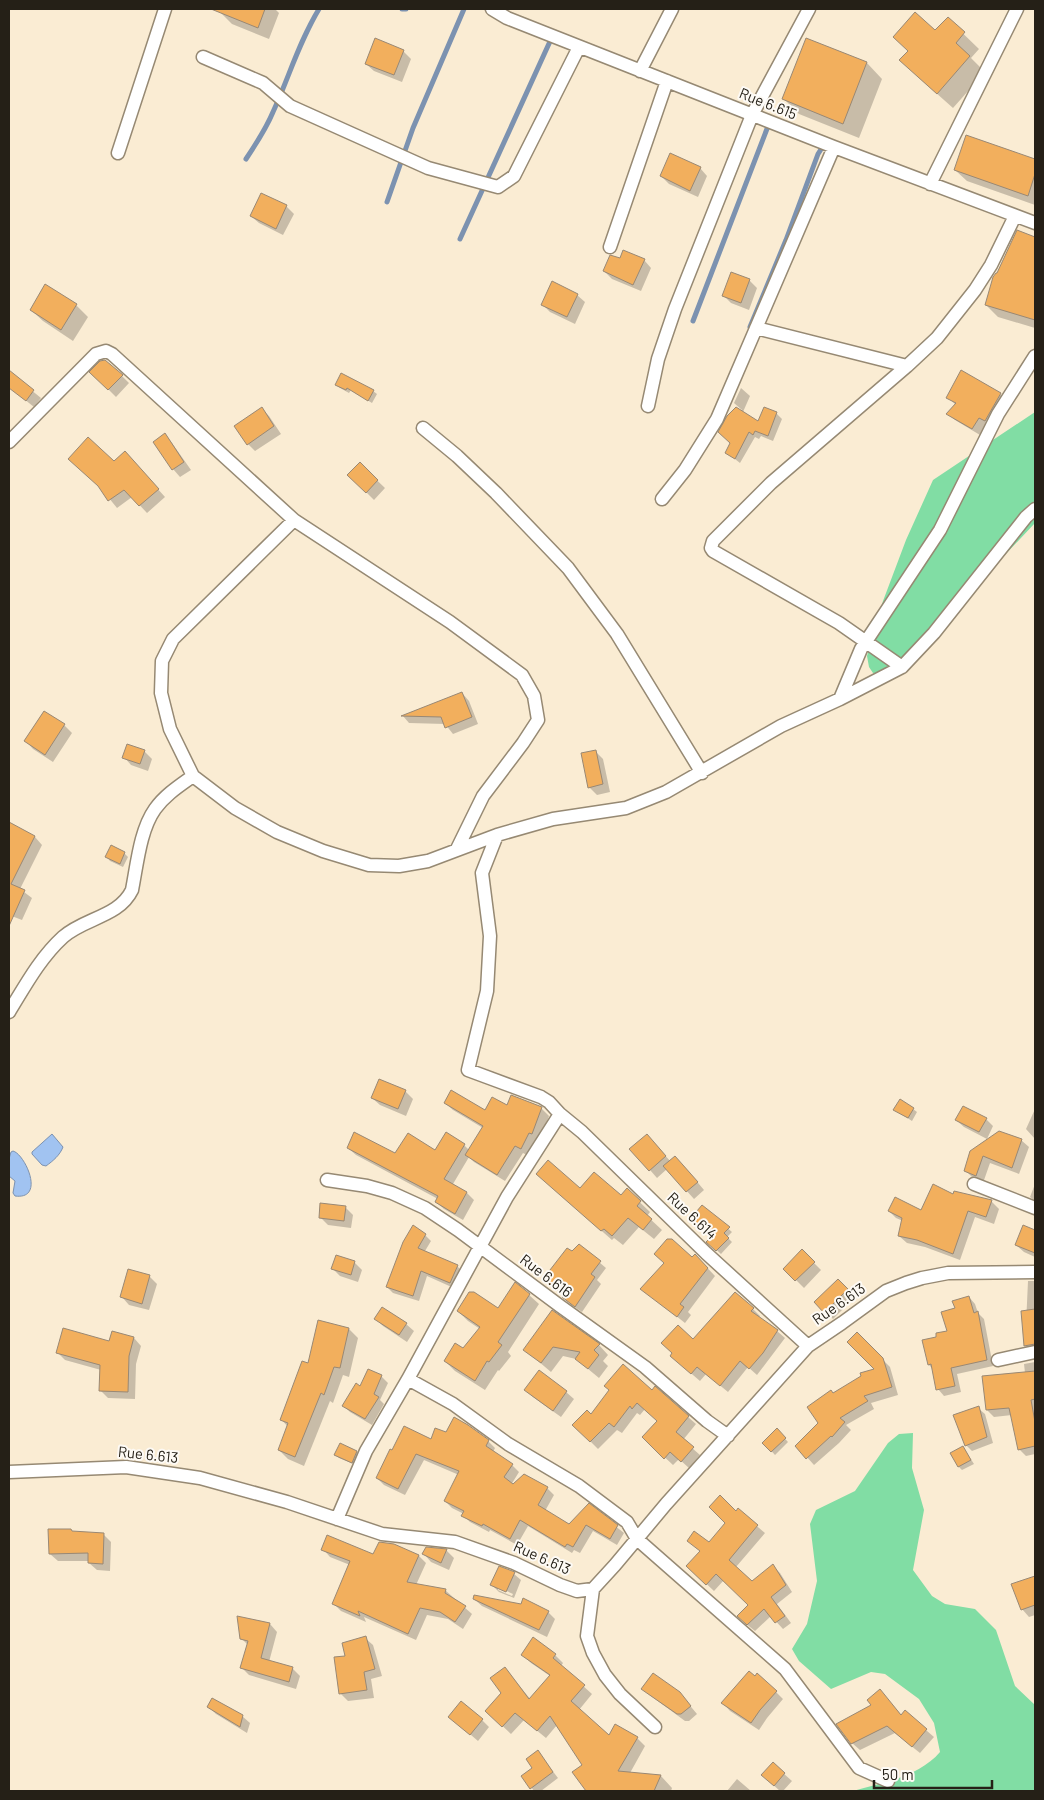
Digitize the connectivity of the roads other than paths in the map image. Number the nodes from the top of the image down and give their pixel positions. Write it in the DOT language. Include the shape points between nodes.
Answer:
graph roads {
  1 [pos="165,9"];
  2 [pos="492,9"];
  3 [pos="672,9"];
  4 [pos="809,9"];
  5 [pos="1016,9"];
  6 [pos="509,13"];
  7 [pos="579,47"];
  8 [pos="203,57"];
  9 [pos="640,70"];
  10 [pos="667,81"];
  11 [pos="752,115"];
  12 [pos="834,147"];
  13 [pos="118,153"];
  14 [pos="930,184"];
  15 [pos="1015,216"];
  16 [pos="1035,224"];
  17 [pos="610,247"];
  18 [pos="756,328"];
  19 [pos="1035,356"];
  20 [pos="907,366"];
  21 [pos="648,406"];
  22 [pos="423,428"];
  23 [pos="9,442"];
  24 [pos="662,499"];
  25 [pos="1035,509"];
  26 [pos="294,520"];
  27 [pos="866,642"];
  28 [pos="902,667"];
  29 [pos="840,700"];
  30 [pos="702,772"];
  31 [pos="193,776"];
  32 [pos="497,835"];
  33 [pos="457,849"];
  34 [pos="9,1012"];
  35 [pos="558,1118"];
  36 [pos="327,1180"];
  37 [pos="974,1184"];
  38 [pos="1035,1208"];
  39 [pos="480,1247"];
  40 [pos="1035,1272"];
  41 [pos="808,1346"];
  42 [pos="1035,1352"];
  43 [pos="998,1360"];
  44 [pos="408,1379"];
  45 [pos="728,1436"];
  46 [pos="9,1472"];
  47 [pos="337,1519"];
  48 [pos="637,1539"];
  49 [pos="592,1588"];
  50 [pos="655,1727"];
  51 [pos="888,1781"];
  1 -- 13 [label="street"];
  2 -- 6 [label="street, Rue 6.615"];
  3 -- 9 [label="street"];
  4 -- 11 [label="street"];
  5 -- 14 [label="street"];
  6 -- 7 [label="street, Rue 6.615"];
  7 -- 8 [label="street" via="514,176 498,187 428,168 290,106 263,83"];
  7 -- 9 [label="street, Rue 6.615"];
  9 -- 10 [label="street, Rue 6.615"];
  10 -- 11 [label="street, Rue 6.615"];
  10 -- 17 [label="street"];
  11 -- 12 [label="street, Rue 6.615"];
  11 -- 21 [label="street" via="675,308 658,359"];
  12 -- 14 [label="street, Rue 6.615"];
  12 -- 18 [label="street"];
  14 -- 15 [label="street, Rue 6.615"];
  15 -- 16 [label="street, Rue 6.615"];
  15 -- 20 [label="street" via="975,290 937,338"];
  18 -- 20 [label="street"];
  18 -- 24 [label="street" via="717,419"];
  19 -- 27 [label="street" via="998,414 940,530"];
  20 -- 27 [label="street" via="771,483 713,541 711,548"];
  22 -- 30 [label="street" via="496,493 568,568 617,634"];
  23 -- 26 [label="street" via="96,354 106,351"];
  25 -- 28 [label="street" via="934,633"];
  26 -- 31 [label="street" via="173,639 162,661 161,693 170,729"];
  26 -- 33 [label="street" via="450,622 522,675 534,696 538,720 483,796"];
  27 -- 28 [label="street"];
  27 -- 29 [label="street"];
  28 -- 29 [label="street"];
  29 -- 30 [label="street" via="781,726"];
  30 -- 32 [label="street" via="666,792 626,808 553,819"];
  31 -- 33 [label="street" via="235,808 277,832 369,865 399,866 428,861"];
  31 -- 34 [label="street" via="167,796 146,824 128,897 111,911 84,922 64,936 46,956"];
  32 -- 33 [label="street"];
  32 -- 35 [label="street, Rue 6.614" via="482,873 490,936 487,991 468,1070 541,1097 550,1102"];
  35 -- 39 [label="street" via="507,1197"];
  35 -- 41 [label="street, Rue 6.614" via="582,1132 706,1253"];
  36 -- 39 [label="street, Rue 6.616" via="392,1193 425,1208"];
  37 -- 38 [label="street"];
  39 -- 44 [label="street"];
  39 -- 45 [label="street, Rue 6.616" via="645,1367"];
  40 -- 41 [label="street, Rue 6.613" via="948,1272 906,1283 886,1290"];
  41 -- 45 [label="street, Rue 6.613"];
  42 -- 43 [label="street"];
  44 -- 47 [label="street" via="366,1451"];
  44 -- 48 [label="street" via="453,1404 508,1444 579,1486 627,1522"];
  45 -- 48 [label="street, Rue 6.613"];
  46 -- 47 [label="street, Rue 6.613" via="126,1467 200,1478"];
  47 -- 49 [label="street, Rue 6.613" via="382,1534 454,1542 514,1563 577,1591"];
  48 -- 49 [label="street, Rue 6.613"];
  48 -- 51 [label="street" via="785,1670 859,1768"];
  49 -- 50 [label="street" via="587,1636 593,1653 620,1694"];
}
